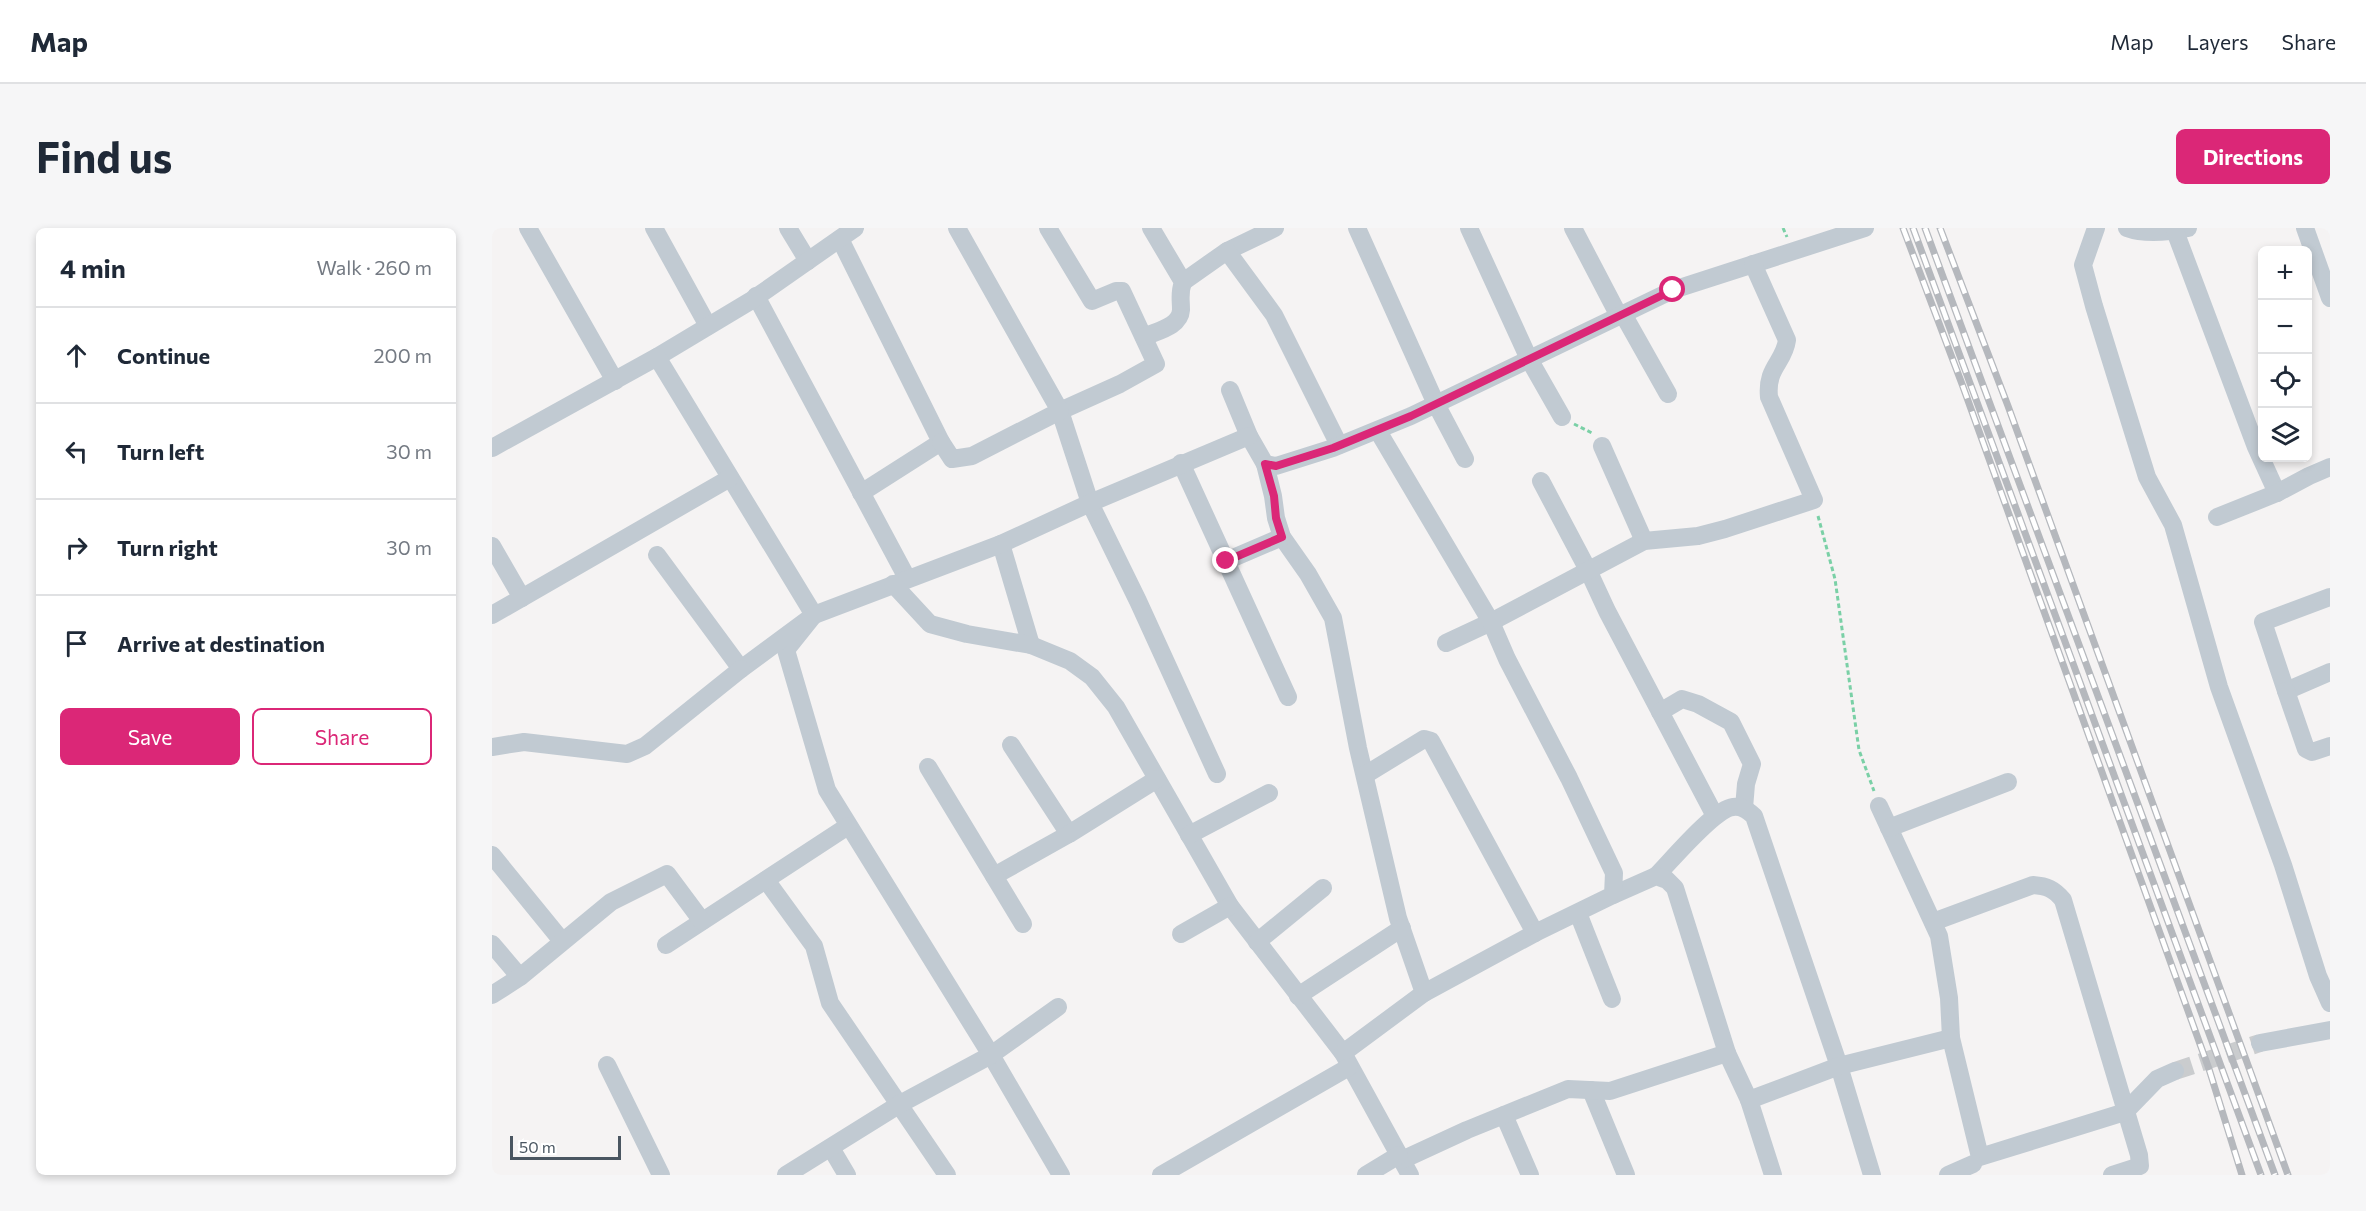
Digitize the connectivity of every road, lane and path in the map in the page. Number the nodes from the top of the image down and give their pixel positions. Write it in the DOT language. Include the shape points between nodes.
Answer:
graph roads {
  1 [pos="528,228"];
  2 [pos="654,228"];
  3 [pos="788,228"];
  4 [pos="855,228"];
  5 [pos="957,228"];
  6 [pos="1048,228"];
  7 [pos="1151,228"];
  8 [pos="1275,228"];
  9 [pos="1357,228"];
  10 [pos="1469,228"];
  11 [pos="1573,228"];
  12 [pos="1865,228"];
  13 [pos="2096,228"];
  14 [pos="2127,228"];
  15 [pos="2305,228"];
  16 [pos="2181,229"];
  17 [pos="840,238"];
  18 [pos="1227,251"];
  19 [pos="808,261"];
  20 [pos="1753,264"];
  21 [pos="1184,282"];
  22 [pos="756,296"];
  23 [pos="2330,298"];
  24 [pos="1621,315"];
  25 [pos="708,326"];
  26 [pos="1144,337"];
  27 [pos="657,357"];
  28 [pos="1529,359"];
  29 [pos="615,381"];
  30 [pos="1230,390"];
  31 [pos="1668,394"];
  32 [pos="1436,404"];
  33 [pos="1060,411"];
  34 [pos="1562,417"];
  35 [pos="1378,431"];
  36 [pos="1249,436"];
  37 [pos="941,442"];
  38 [pos="1339,446"];
  39 [pos="1602,446"];
  40 [pos="492,448"];
  41 [pos="1465,459"];
  42 [pos="1180,464"];
  43 [pos="1265,464"];
  44 [pos="2330,467"];
  45 [pos="730,478"];
  46 [pos="1541,481"];
  47 [pos="861,493"];
  48 [pos="2277,494"];
  49 [pos="1814,500"];
  50 [pos="1090,503"];
  51 [pos="2217,517"];
  52 [pos="1282,537"];
  53 [pos="1644,541"];
  54 [pos="1001,544"];
  55 [pos="492,546"];
  56 [pos="657,555"];
  57 [pos="1226,561"];
  58 [pos="1588,570"];
  59 [pos="900,581"];
  60 [pos="2330,597"];
  61 [pos="522,598"];
  62 [pos="492,615"];
  63 [pos="814,615"];
  64 [pos="1491,622"];
  65 [pos="1446,643"];
  66 [pos="1032,645"];
  67 [pos="741,669"];
  68 [pos="2330,672"];
  69 [pos="2286,691"];
  70 [pos="1288,698"];
  71 [pos="1660,712"];
  72 [pos="1011,745"];
  73 [pos="2330,746"];
  74 [pos="492,747"];
  75 [pos="928,767"];
  76 [pos="1217,774"];
  77 [pos="1365,775"];
  78 [pos="1157,779"];
  79 [pos="2008,782"];
  80 [pos="1269,793"];
  81 [pos="1879,806"];
  82 [pos="1744,808"];
  83 [pos="1715,816"];
  84 [pos="848,826"];
  85 [pos="1889,828"];
  86 [pos="1069,834"];
  87 [pos="1189,835"];
  88 [pos="492,855"];
  89 [pos="994,876"];
  90 [pos="1656,876"];
  91 [pos="766,880"];
  92 [pos="1323,888"];
  93 [pos="1613,895"];
  94 [pos="1230,906"];
  95 [pos="1578,913"];
  96 [pos="702,921"];
  97 [pos="1933,922"];
  98 [pos="1023,924"];
  99 [pos="1402,928"];
  100 [pos="1534,933"];
  101 [pos="1181,934"];
  102 [pos="562,941"];
  103 [pos="1257,942"];
  104 [pos="492,944"];
  105 [pos="666,945"];
  106 [pos="520,977"];
  107 [pos="1424,993"];
  108 [pos="492,995"];
  109 [pos="1298,996"];
  110 [pos="1612,999"];
  111 [pos="2330,1003"];
  112 [pos="1058,1006"];
  113 [pos="2330,1030"];
  114 [pos="1951,1038"];
  115 [pos="2260,1043"];
  116 [pos="1727,1053"];
  117 [pos="991,1055"];
  118 [pos="1346,1060"];
  119 [pos="607,1065"];
  120 [pos="1839,1066"];
  121 [pos="2175,1071"];
  122 [pos="1591,1090"];
  123 [pos="1749,1100"];
  124 [pos="900,1104"];
  125 [pos="2125,1112"];
  126 [pos="1504,1115"];
  127 [pos="831,1148"];
  128 [pos="1404,1163"];
  129 [pos="1976,1165"];
  130 [pos="1623,1174"];
  131 [pos="661,1175"];
  132 [pos="786,1175"];
  133 [pos="847,1175"];
  134 [pos="947,1175"];
  135 [pos="1061,1175"];
  136 [pos="1161,1175"];
  137 [pos="1366,1175"];
  138 [pos="1530,1175"];
  139 [pos="1773,1175"];
  140 [pos="1872,1175"];
  141 [pos="1948,1175"];
  142 [pos="2112,1175"];
  1 -- 29 [label="street"];
  2 -- 25 [label="street"];
  3 -- 19 [label="street"];
  4 -- 17 [label="street"];
  5 -- 33 [label="street"];
  6 -- 26 [label="street" via="1092,301 1122,291"];
  7 -- 21 [label="street"];
  8 -- 18 [label="street"];
  9 -- 32 [label="street"];
  10 -- 28 [label="street"];
  11 -- 24 [label="street"];
  12 -- 20 [label="street"];
  13 -- 111 [label="street" via="2083,265 2094,306 2147,477 2173,525 2219,687"];
  14 -- 16 [label="street"];
  15 -- 23 [label="street"];
  16 -- 48 [label="street" via="2256,447"];
  17 -- 19 [label="street"];
  17 -- 37 [label="street"];
  18 -- 21 [label="street"];
  18 -- 38 [label="street" via="1274,315"];
  19 -- 22 [label="street"];
  20 -- 24 [label="street" via="1673,290"];
  20 -- 49 [label="street" via="1787,340 1786,351 1770,374 1769,397"];
  21 -- 26 [label="street" via="1179,319"];
  22 -- 25 [label="street"];
  22 -- 47 [label="street"];
  24 -- 28 [label="street"];
  24 -- 31 [label="street"];
  25 -- 27 [label="street"];
  26 -- 33 [label="street" via="1156,364"];
  27 -- 29 [label="street"];
  27 -- 45 [label="street"];
  28 -- 32 [label="street"];
  28 -- 34 [label="street"];
  29 -- 40 [label="street"];
  30 -- 36 [label="street"];
  32 -- 35 [label="street"];
  32 -- 41 [label="street"];
  33 -- 37 [label="street" via="972,456 952,459"];
  33 -- 50 [label="street"];
  34 -- 39 [label="path" via="1590,431"];
  35 -- 38 [label="street"];
  35 -- 64 [label="street"];
  36 -- 42 [label="street"];
  36 -- 43 [label="street"];
  37 -- 47 [label="street"];
  38 -- 43 [label="street" via="1276,466"];
  39 -- 53 [label="street"];
  42 -- 50 [label="street"];
  42 -- 57 [label="street"];
  43 -- 52 [label="street"];
  44 -- 48 [label="street"];
  45 -- 61 [label="street"];
  45 -- 63 [label="street"];
  46 -- 58 [label="street"];
  47 -- 59 [label="street"];
  48 -- 51 [label="street"];
  49 -- 53 [label="street" via="1707,534"];
  49 -- 81 [label="path" via="1835,579 1859,750"];
  50 -- 54 [label="street"];
  50 -- 76 [label="street"];
  52 -- 57 [label="street"];
  52 -- 77 [label="street" via="1333,618"];
  53 -- 58 [label="street"];
  54 -- 59 [label="street"];
  54 -- 66 [label="street"];
  55 -- 61 [label="street"];
  56 -- 67 [label="street"];
  57 -- 70 [label="street"];
  58 -- 64 [label="street"];
  58 -- 71 [label="street"];
  59 -- 63 [label="street"];
  59 -- 66 [label="street" via="930,624"];
  60 -- 69 [label="street" via="2263,622"];
  61 -- 62 [label="street"];
  63 -- 67 [label="street"];
  63 -- 84 [label="street" via="786,650 827,790"];
  64 -- 65 [label="street"];
  64 -- 93 [label="street" via="1614,873"];
  66 -- 78 [label="street" via="1070,661 1092,676 1116,707"];
  67 -- 74 [label="street" via="645,746 627,754 524,742"];
  68 -- 69 [label="street"];
  69 -- 73 [label="street" via="2306,749 2312,752"];
  71 -- 82 [label="street" via="1682,699 1731,722 1752,764"];
  71 -- 83 [label="street"];
  72 -- 86 [label="street"];
  75 -- 89 [label="street"];
  77 -- 99 [label="street"];
  77 -- 100 [label="street" via="1424,739 1431,741"];
  78 -- 86 [label="street"];
  78 -- 87 [label="street"];
  79 -- 85 [label="street"];
  80 -- 87 [label="street"];
  81 -- 85 [label="street"];
  82 -- 83 [label="street" via="1731,807"];
  82 -- 120 [label="street" via="1754,816"];
  83 -- 90 [label="street"];
  84 -- 91 [label="street"];
  84 -- 117 [label="street"];
  85 -- 97 [label="street"];
  86 -- 89 [label="street"];
  87 -- 94 [label="street"];
  88 -- 102 [label="street"];
  89 -- 98 [label="street"];
  90 -- 93 [label="street"];
  90 -- 116 [label="street" via="1675,888"];
  91 -- 96 [label="street"];
  91 -- 124 [label="street" via="814,946 830,1003"];
  92 -- 103 [label="street"];
  93 -- 95 [label="street"];
  94 -- 101 [label="street"];
  94 -- 103 [label="street"];
  95 -- 100 [label="street"];
  95 -- 110 [label="street"];
  96 -- 102 [label="street" via="668,874 611,902"];
  96 -- 105 [label="street"];
  97 -- 114 [label="street" via="1949,998"];
  97 -- 125 [label="street" via="2033,885 2056,891 2063,900"];
  99 -- 107 [label="street"];
  99 -- 109 [label="street"];
  100 -- 107 [label="street"];
  102 -- 106 [label="street"];
  103 -- 109 [label="street"];
  104 -- 106 [label="street"];
  106 -- 108 [label="street"];
  107 -- 118 [label="street"];
  109 -- 118 [label="street"];
  112 -- 117 [label="street"];
  113 -- 115 [label="street"];
  114 -- 120 [label="street"];
  114 -- 129 [label="street"];
  116 -- 122 [label="street" via="1610,1091"];
  116 -- 123 [label="street"];
  117 -- 124 [label="street"];
  117 -- 135 [label="street"];
  118 -- 128 [label="street"];
  118 -- 136 [label="street"];
  119 -- 131 [label="street"];
  120 -- 123 [label="street"];
  120 -- 140 [label="street"];
  121 -- 125 [label="street" via="2157,1079"];
  122 -- 126 [label="street" via="1568,1089"];
  122 -- 130 [label="street"];
  123 -- 139 [label="street"];
  124 -- 127 [label="street"];
  124 -- 134 [label="street"];
  125 -- 129 [label="street"];
  125 -- 142 [label="street" via="2140,1166"];
  126 -- 128 [label="street"];
  126 -- 138 [label="street"];
  127 -- 132 [label="street"];
  127 -- 133 [label="street"];
  128 -- 137 [label="street"];
  129 -- 141 [label="street"];
}
